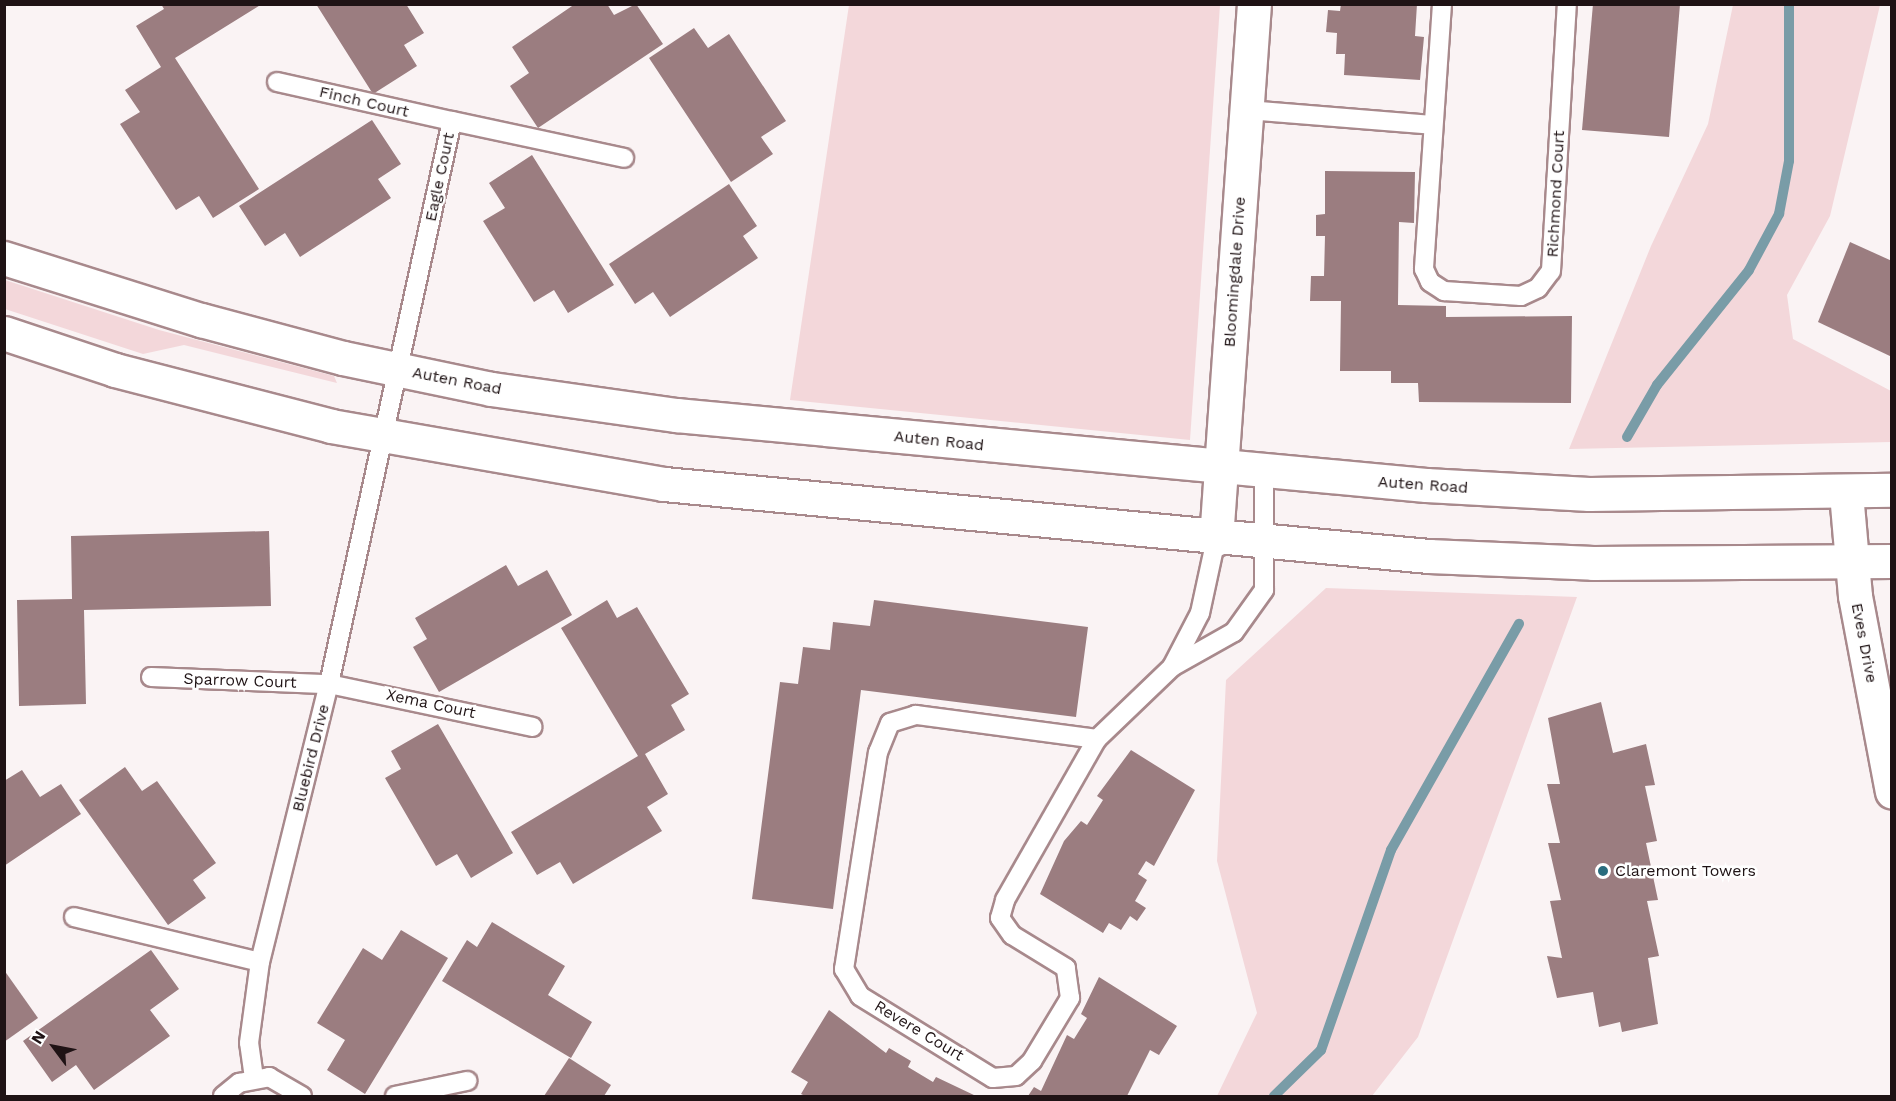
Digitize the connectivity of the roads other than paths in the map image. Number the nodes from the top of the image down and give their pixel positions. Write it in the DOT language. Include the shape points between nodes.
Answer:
graph roads {
  1 [pos="1254,4"];
  2 [pos="1442,4"];
  3 [pos="1567,4"];
  4 [pos="276,82"];
  5 [pos="1247,110"];
  6 [pos="452,121"];
  7 [pos="1432,125"];
  8 [pos="624,158"];
  9 [pos="4,258"];
  10 [pos="4,333"];
  11 [pos="399,369"];
  12 [pos="383,438"];
  13 [pos="1221,468"];
  14 [pos="1264,473"];
  15 [pos="1892,490"];
  16 [pos="1846,493"];
  17 [pos="1216,539"];
  18 [pos="1264,542"];
  19 [pos="1892,561"];
  20 [pos="1850,563"];
  21 [pos="1172,667"];
  22 [pos="151,677"];
  23 [pos="329,684"];
  24 [pos="533,727"];
  25 [pos="1097,740"];
  26 [pos="1892,792"];
  27 [pos="74,917"];
  28 [pos="260,962"];
  29 [pos="254,1078"];
  30 [pos="467,1081"];
  31 [pos="223,1096"];
  32 [pos="302,1096"];
  33 [pos="395,1096"];
  1 -- 5 [label="street, Bloomingdale Drive"];
  2 -- 7 [label="lane, Richmond Court"];
  3 -- 7 [label="lane, Richmond Court" via="1551,271 1538,288 1521,296 1444,291 1430,282 1424,269"];
  4 -- 6 [label="lane, Finch Court"];
  5 -- 7 [label="lane"];
  5 -- 13 [label="street, Bloomingdale Drive"];
  6 -- 8 [label="lane, Eagle Court"];
  6 -- 11 [label="lane, Eagle Court"];
  9 -- 11 [label="street, Auten Road" via="201,320"];
  10 -- 12 [label="street" via="115,370"];
  11 -- 12 [label="lane, Eagle Court"];
  11 -- 13 [label="street, Auten Road" via="676,415"];
  12 -- 17 [label="street" via="664,484"];
  12 -- 23 [label="lane, Bluebird Drive"];
  13 -- 14 [label="street, Auten Road"];
  13 -- 17 [label="street, Bloomingdale Drive"];
  14 -- 16 [label="street, Auten Road" via="1589,494"];
  14 -- 18 [label="lane, Revere Court"];
  15 -- 16 [label="street, Auten Road"];
  16 -- 20 [label="street, Eves Drive"];
  17 -- 18 [label="street"];
  17 -- 21 [label="lane, Revere Court" via="1200,613"];
  18 -- 20 [label="street" via="1593,563"];
  18 -- 21 [label="lane, Revere Court" via="1264,590 1234,632"];
  19 -- 20 [label="street"];
  20 -- 26 [label="street, Eves Drive"];
  21 -- 25 [label="lane, Revere Court"];
  22 -- 23 [label="lane, Sparrow Court"];
  23 -- 24 [label="lane, Xema Court"];
  23 -- 28 [label="lane, Bluebird Drive"];
  25 -- 25 [label="lane, Revere Court" via="916,715 890,723 878,752 844,969 860,996 993,1078 1016,1076 1032,1061 1070,998 1066,968 1012,935 1000,918"];
  27 -- 28 [label="lane"];
  28 -- 29 [label="lane, Bluebird Drive" via="249,1043"];
  29 -- 31 [label="lane"];
  29 -- 32 [label="lane" via="284,1081"];
  30 -- 33 [label="lane"];
}
